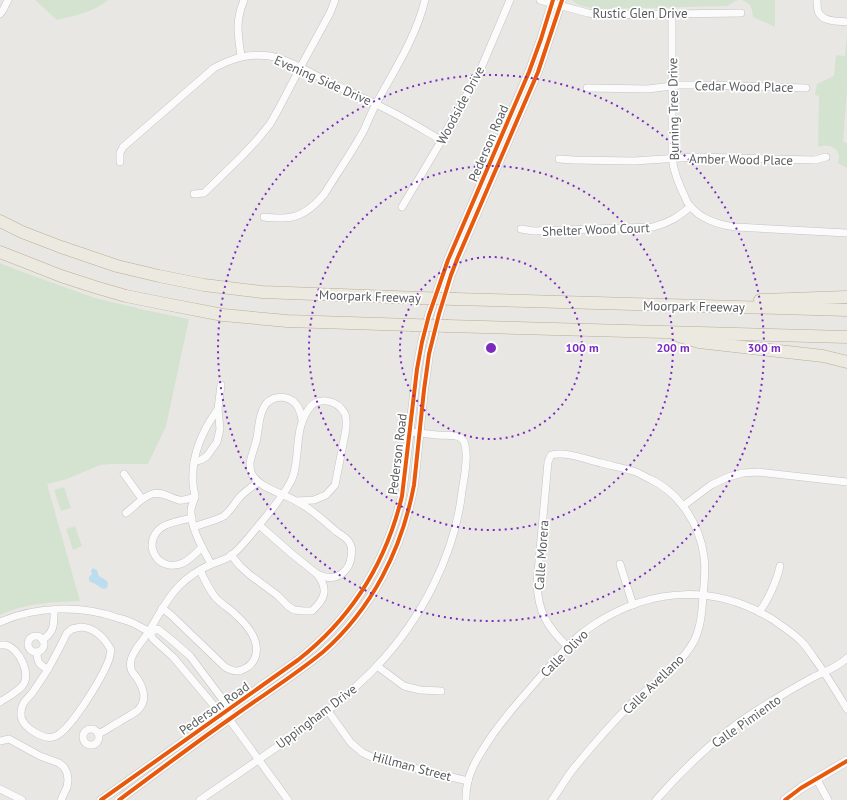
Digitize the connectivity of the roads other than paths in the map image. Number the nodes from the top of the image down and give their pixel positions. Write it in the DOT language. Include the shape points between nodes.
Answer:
graph roads {
  1 [pos="8,0"];
  2 [pos="244,0"];
  3 [pos="335,0"];
  4 [pos="425,0"];
  5 [pos="510,0"];
  6 [pos="540,0"];
  7 [pos="817,0"];
  8 [pos="557,2"];
  9 [pos="741,13"];
  10 [pos="0,14"];
  11 [pos="672,14"];
  12 [pos="847,22"];
  13 [pos="241,56"];
  14 [pos="300,68"];
  15 [pos="672,86"];
  16 [pos="587,88"];
  17 [pos="806,88"];
  18 [pos="376,104"];
  19 [pos="441,140"];
  20 [pos="826,157"];
  21 [pos="672,158"];
  22 [pos="559,159"];
  23 [pos="120,162"];
  24 [pos="194,194"];
  25 [pos="402,207"];
  26 [pos="690,207"];
  27 [pos="264,217"];
  28 [pos="0,221"];
  29 [pos="521,229"];
  30 [pos="847,233"];
  31 [pos="0,252"];
  32 [pos="847,297"];
  33 [pos="627,304"];
  34 [pos="847,310"];
  35 [pos="665,331"];
  36 [pos="847,337"];
  37 [pos="847,362"];
  38 [pos="222,385"];
  39 [pos="218,409"];
  40 [pos="302,420"];
  41 [pos="410,432"];
  42 [pos="420,433"];
  43 [pos="551,455"];
  44 [pos="194,462"];
  45 [pos="124,474"];
  46 [pos="258,482"];
  47 [pos="847,482"];
  48 [pos="283,495"];
  49 [pos="195,497"];
  50 [pos="142,499"];
  51 [pos="297,501"];
  52 [pos="683,506"];
  53 [pos="126,513"];
  54 [pos="192,518"];
  55 [pos="258,525"];
  56 [pos="194,527"];
  57 [pos="202,547"];
  58 [pos="231,555"];
  59 [pos="211,564"];
  60 [pos="620,564"];
  61 [pos="780,566"];
  62 [pos="200,570"];
  63 [pos="317,574"];
  64 [pos="703,596"];
  65 [pos="633,605"];
  66 [pos="162,608"];
  67 [pos="54,610"];
  68 [pos="759,612"];
  69 [pos="0,622"];
  70 [pos="149,631"];
  71 [pos="42,640"];
  72 [pos="0,645"];
  73 [pos="568,647"];
  74 [pos="29,648"];
  75 [pos="36,652"];
  76 [pos="19,655"];
  77 [pos="847,658"];
  78 [pos="377,666"];
  79 [pos="48,669"];
  80 [pos="824,672"];
  81 [pos="441,691"];
  82 [pos="0,702"];
  83 [pos="229,708"];
  84 [pos="847,709"];
  85 [pos="328,711"];
  86 [pos="221,714"];
  87 [pos="229,719"];
  88 [pos="98,734"];
  89 [pos="0,741"];
  90 [pos="259,759"];
  91 [pos="847,761"];
  92 [pos="816,778"];
  93 [pos="468,780"];
  94 [pos="0,789"];
  95 [pos="22,800"];
  96 [pos="61,800"];
  97 [pos="101,800"];
  98 [pos="119,800"];
  99 [pos="200,800"];
  100 [pos="288,800"];
  101 [pos="466,800"];
  102 [pos="552,800"];
  103 [pos="656,800"];
  104 [pos="784,800"];
  105 [pos="828,800"];
  1 -- 10 [label="street"];
  2 -- 13 [label="street" via="238,23"];
  3 -- 14 [label="street"];
  4 -- 18 [label="street" via="416,30"];
  5 -- 19 [label="street, Woodside Drive" via="479,72"];
  6 -- 8 [label="street, Rustic Glen Drive"];
  7 -- 12 [label="street" via="822,17"];
  8 -- 11 [label="street, Rustic Glen Drive" via="601,15"];
  8 -- 41 [label="street, Pederson Road" via="437,289 420,352"];
  8 -- 42 [label="street, Pederson Road" via="538,72 451,275 430,347"];
  9 -- 11 [label="street, Rustic Glen Drive"];
  11 -- 15 [label="street, Burning Tree Drive"];
  13 -- 14 [label="street, Evening Side Drive" via="270,56"];
  13 -- 23 [label="street, Evening Side Drive" via="214,68 122,147"];
  14 -- 18 [label="street, Evening Side Drive"];
  14 -- 24 [label="street" via="270,124 258,140 204,193"];
  15 -- 16 [label="street, Cedar Wood Place" via="648,89"];
  15 -- 17 [label="street, Cedar Wood Place"];
  15 -- 21 [label="street, Burning Tree Drive"];
  18 -- 19 [label="street, Evening Side Drive"];
  18 -- 27 [label="street" via="364,130 318,202 305,212 292,217"];
  19 -- 25 [label="street, Woodside Drive"];
  20 -- 21 [label="street, Amber Wood Place" via="815,160"];
  21 -- 22 [label="street, Amber Wood Place" via="634,161"];
  21 -- 26 [label="street, Burning Tree Drive" via="678,183"];
  26 -- 29 [label="street, Shelter Wood Court" via="673,220 653,227 534,231"];
  26 -- 30 [label="street, Burning Tree Drive" via="723,226"];
  28 -- 33 [label="highway, Moorpark Freeway, bridge" via="22,232 117,266 204,285 262,292"];
  31 -- 35 [label="highway, Moorpark Freeway, bridge" via="62,276 120,294 223,315 287,321"];
  32 -- 33 [label="highway"];
  33 -- 34 [label="highway, Moorpark Freeway"];
  35 -- 36 [label="highway, Moorpark Freeway"];
  35 -- 37 [label="highway" via="698,342 823,356"];
  38 -- 39 [label="street"];
  39 -- 44 [label="street" via="202,435"];
  39 -- 44 [label="street" via="220,429 217,442 207,456"];
  40 -- 46 [label="street" via="296,404 285,398 276,397 264,406 260,414 250,466"];
  40 -- 48 [label="street" via="295,470"];
  40 -- 51 [label="street" via="312,404 334,402 345,415 346,429 335,485 326,495 314,500"];
  41 -- 42 [label="street, Uppingham Drive"];
  41 -- 83 [label="street, Pederson Road" via="398,514 384,553 364,590 341,620 314,647"];
  42 -- 78 [label="street, Uppingham Drive" via="453,435 461,438 466,444 459,512 447,554 427,598"];
  42 -- 87 [label="street, Pederson Road" via="414,485 405,522 394,553 374,591 348,626 322,652"];
  43 -- 52 [label="street, Calle Avellano" via="571,456 636,472 664,487"];
  43 -- 73 [label="street, Calle Morera" via="548,462 538,561 537,594 552,629"];
  44 -- 49 [label="street"];
  45 -- 50 [label="street"];
  46 -- 48 [label="street"];
  46 -- 56 [label="street" via="240,497 226,514"];
  47 -- 52 [label="street" via="758,472 743,473 711,485"];
  48 -- 51 [label="street"];
  48 -- 55 [label="street"];
  49 -- 50 [label="street" via="178,500 164,494 154,494"];
  49 -- 54 [label="street" via="191,509"];
  50 -- 53 [label="street"];
  51 -- 63 [label="street" via="349,542 352,550 345,571 338,576 331,578"];
  52 -- 64 [label="street, Calle Avellano" via="696,528 705,558"];
  54 -- 56 [label="street"];
  54 -- 57 [label="street" via="162,527 154,536 152,551 159,561 175,565 183,563"];
  55 -- 58 [label="street"];
  55 -- 63 [label="street"];
  56 -- 57 [label="street"];
  57 -- 59 [label="street"];
  58 -- 59 [label="street"];
  58 -- 63 [label="street" via="250,576 277,594 294,610 312,611 318,606 325,591"];
  59 -- 62 [label="street"];
  60 -- 65 [label="street"];
  61 -- 68 [label="street" via="778,577"];
  62 -- 66 [label="street" via="180,585"];
  62 -- 66 [label="street" via="215,597 242,620 251,633 257,651 250,665 238,671 225,667"];
  64 -- 65 [label="street, Calle Olivo" via="669,596"];
  64 -- 68 [label="street, Calle Olivo" via="733,601"];
  64 -- 102 [label="street, Calle Avellano" via="695,640 682,659 616,719 574,768"];
  65 -- 73 [label="street, Calle Olivo" via="609,616 581,634"];
  66 -- 70 [label="street"];
  67 -- 69 [label="street" via="19,615"];
  67 -- 70 [label="street" via="91,611 117,617"];
  67 -- 71 [label="street" via="53,629"];
  68 -- 80 [label="street, Calle Olivo" via="784,626 800,639"];
  70 -- 83 [label="street" via="158,629 190,656"];
  70 -- 86 [label="street" via="153,640 173,656"];
  70 -- 88 [label="street" via="131,661 132,671 143,689 143,702 137,710"];
  71 -- 74 [label="street" via="32,638 29,641"];
  71 -- 75 [label="street" via="43,647"];
  72 -- 76 [label="street" via="12,648"];
  73 -- 93 [label="street, Calle Olivo" via="526,692 498,728 479,754"];
  74 -- 75 [label="street"];
  74 -- 76 [label="street"];
  75 -- 79 [label="street" via="38,662"];
  76 -- 82 [label="street" via="25,670 23,685"];
  77 -- 80 [label="street, Calle Pimiento"];
  78 -- 81 [label="street" via="404,686"];
  78 -- 85 [label="street, Uppingham Drive"];
  79 -- 79 [label="street" via="23,704 20,713 22,721 33,732 45,737 54,737 61,734 87,701 109,661 111,650 97,632 75,628 67,633"];
  80 -- 84 [label="street, Calle Olivo"];
  80 -- 103 [label="street, Calle Pimiento" via="733,727 704,751"];
  83 -- 86 [label="street, Pederson Road"];
  83 -- 87 [label="street"];
  85 -- 90 [label="street, Uppingham Drive"];
  85 -- 93 [label="street, Hillman Street" via="351,743 376,759"];
  86 -- 87 [label="street"];
  86 -- 97 [label="street, Pederson Road"];
  87 -- 90 [label="street"];
  87 -- 98 [label="street, Pederson Road"];
  89 -- 96 [label="street" via="9,739 64,767 68,780"];
  90 -- 99 [label="street, Uppingham Drive"];
  90 -- 100 [label="street"];
  91 -- 92 [label="main road"];
  92 -- 104 [label="main road"];
  92 -- 105 [label="street"];
  93 -- 101 [label="street, Calle Olivo"];
  94 -- 95 [label="street"];
}
